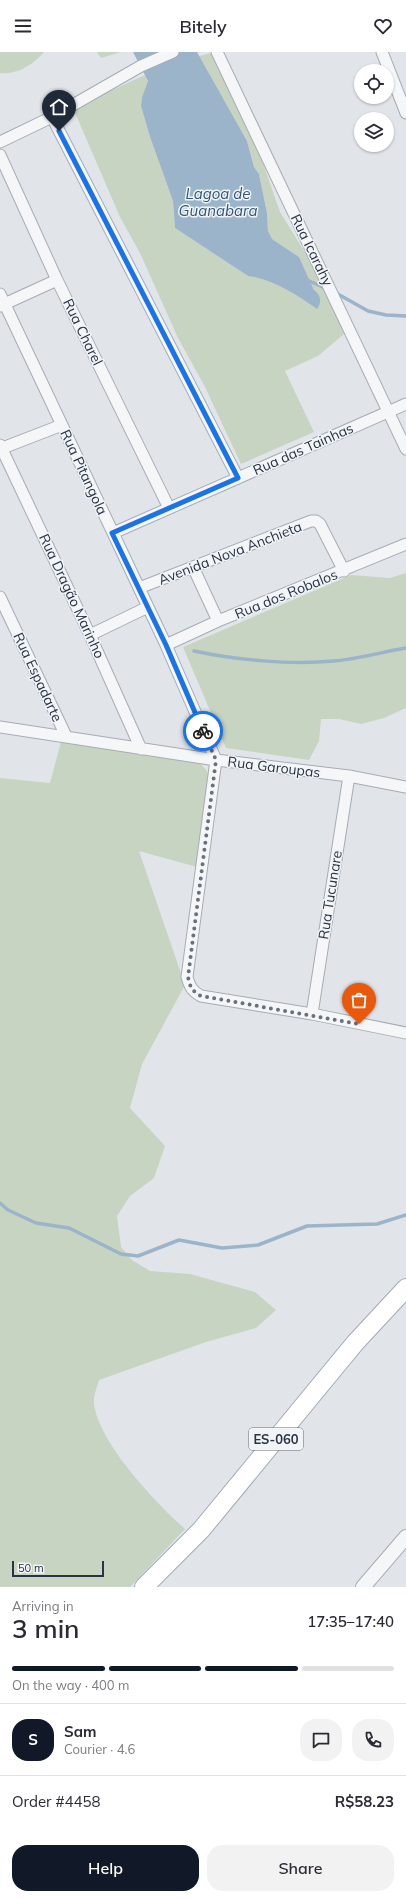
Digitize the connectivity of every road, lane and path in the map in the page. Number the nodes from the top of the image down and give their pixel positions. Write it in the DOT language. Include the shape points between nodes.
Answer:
graph roads {
  1 [pos="173,52"];
  2 [pos="217,52"];
  3 [pos="382,52"];
  4 [pos="405,109"];
  5 [pos="52,117"];
  6 [pos="0,142"];
  7 [pos="0,155"];
  8 [pos="57,280"];
  9 [pos="2,302"];
  10 [pos="406,404"];
  11 [pos="389,411"];
  12 [pos="62,425"];
  13 [pos="1,447"];
  14 [pos="406,449"];
  15 [pos="238,478"];
  16 [pos="169,508"];
  17 [pos="112,533"];
  18 [pos="406,544"];
  19 [pos="193,567"];
  20 [pos="344,571"];
  21 [pos="139,588"];
  22 [pos="0,597"];
  23 [pos="148,607"];
  24 [pos="218,621"];
  25 [pos="90,635"];
  26 [pos="166,645"];
  27 [pos="0,727"];
  28 [pos="66,736"];
  29 [pos="141,749"];
  30 [pos="216,760"];
  31 [pos="349,776"];
  32 [pos="406,786"];
  33 [pos="312,1014"];
  34 [pos="406,1033"];
  35 [pos="406,1288"];
  36 [pos="406,1537"];
  37 [pos="144,1587"];
  38 [pos="363,1587"];
  1 -- 5 [label="street" via="141,66"];
  2 -- 11 [label="street, Rua Icarahy"];
  3 -- 4 [label="street"];
  5 -- 6 [label="street"];
  5 -- 15 [label="street"];
  7 -- 8 [label="street, Rua Charel"];
  8 -- 9 [label="street"];
  8 -- 16 [label="street, Rua Charel"];
  9 -- 12 [label="street, Rua Pitangola"];
  10 -- 11 [label="street, Rua das Tainhas"];
  11 -- 14 [label="street, Rua Icarahy"];
  11 -- 15 [label="street, Rua das Tainhas"];
  12 -- 13 [label="street"];
  12 -- 17 [label="street, Rua Pitangola"];
  13 -- 25 [label="street, Rua Dragão Marinho"];
  15 -- 16 [label="street, Rua das Tainhas"];
  16 -- 17 [label="street, Rua das Tainhas"];
  17 -- 21 [label="street, Rua Pitangola"];
  18 -- 20 [label="street, Rua dos Robalos"];
  19 -- 20 [label="street, Avenida Nova Anchieta" via="316,521 320,524"];
  19 -- 21 [label="street, Avenida Nova Anchieta"];
  19 -- 24 [label="street"];
  20 -- 24 [label="street, Rua dos Robalos"];
  21 -- 23 [label="street, Rua Pitangola"];
  22 -- 28 [label="street, Rua Espadarte"];
  23 -- 25 [label="street"];
  23 -- 26 [label="street, Rua Pitangola"];
  24 -- 26 [label="street, Rua dos Robalos"];
  25 -- 29 [label="street, Rua Dragão Marinho"];
  26 -- 30 [label="street, Rua Pitangola"];
  27 -- 28 [label="street, Rua Garoupas"];
  28 -- 29 [label="street, Rua Garoupas"];
  29 -- 30 [label="street, Rua Garoupas"];
  30 -- 31 [label="street, Rua Garoupas"];
  30 -- 33 [label="street" via="188,977 190,987 201,996"];
  31 -- 32 [label="street, Rua Garoupas"];
  31 -- 33 [label="street, Rua Tucunare"];
  33 -- 34 [label="street"];
  35 -- 37 [label="main road, ES-060" via="355,1343 201,1530"];
  36 -- 38 [label="street"];
}
